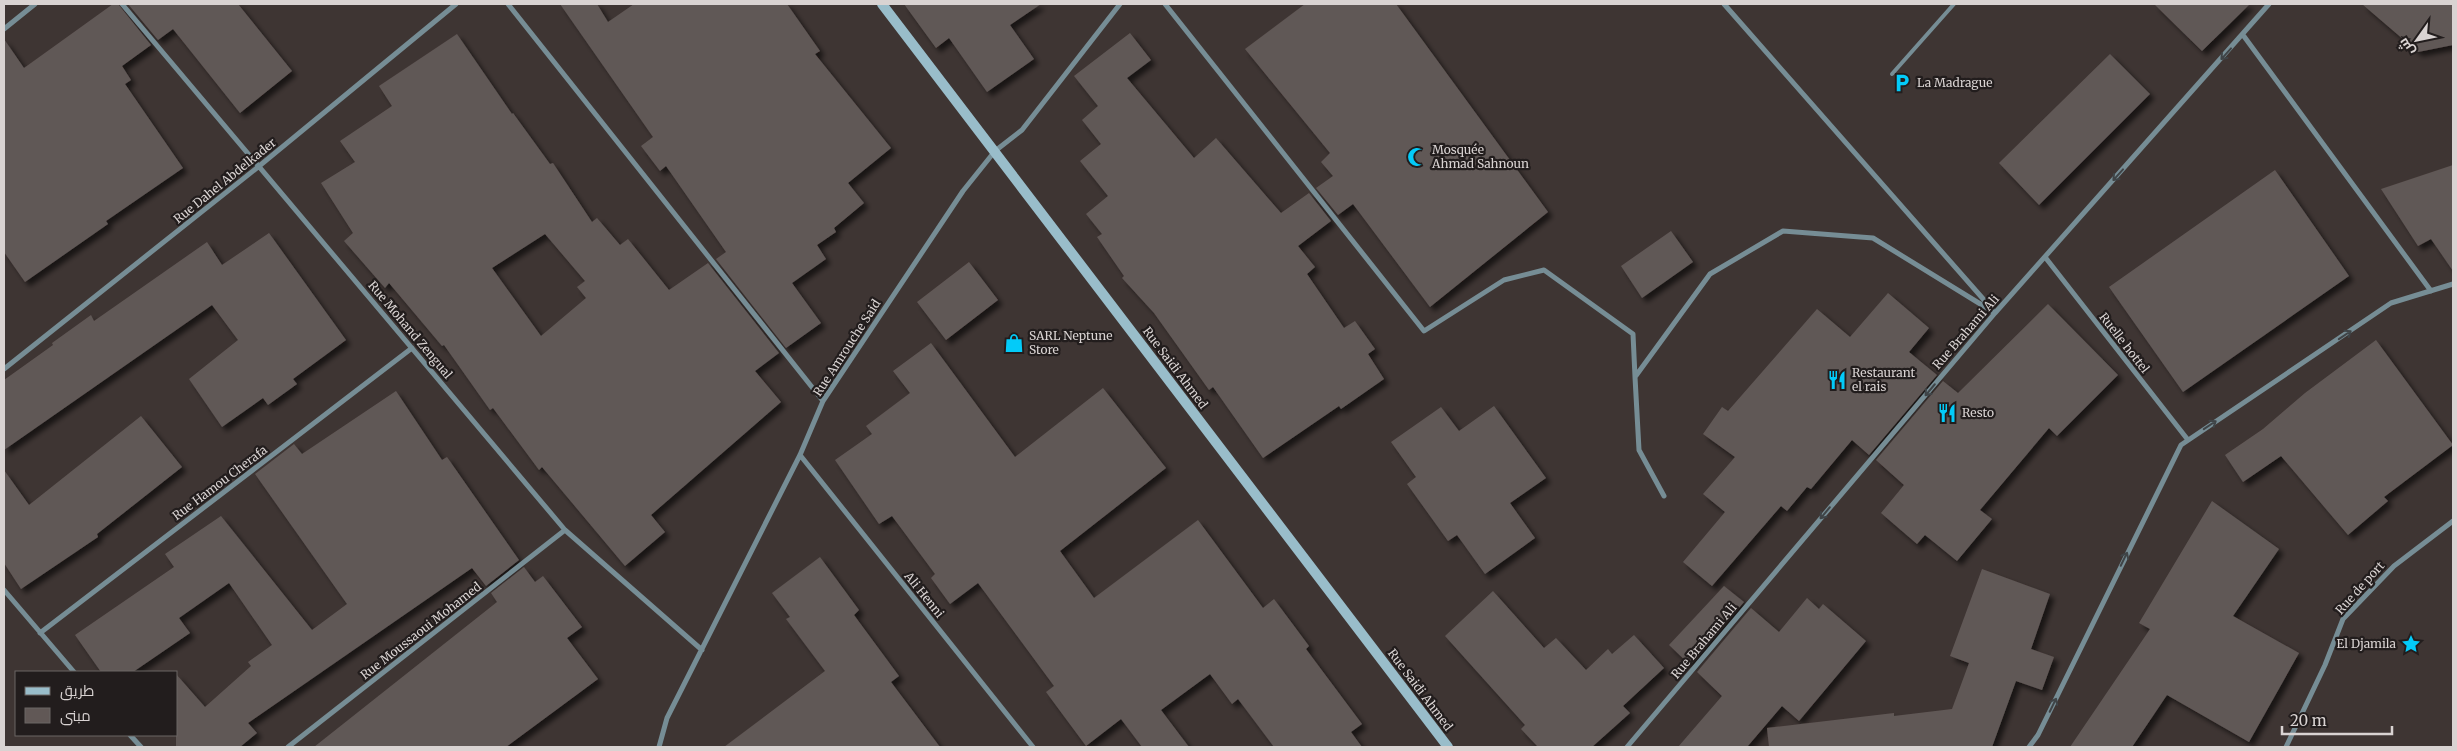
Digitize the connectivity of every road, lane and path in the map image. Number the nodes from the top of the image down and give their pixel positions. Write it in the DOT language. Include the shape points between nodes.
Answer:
graph roads {
  1 [pos="35,4"];
  2 [pos="122,4"];
  3 [pos="456,4"];
  4 [pos="508,4"];
  5 [pos="882,4"];
  6 [pos="1120,4"];
  7 [pos="1165,4"];
  8 [pos="1724,4"];
  9 [pos="1954,4"];
  10 [pos="2269,4"];
  11 [pos="4,29"];
  12 [pos="2243,35"];
  13 [pos="1892,74"];
  14 [pos="995,152"];
  15 [pos="258,167"];
  16 [pos="2045,257"];
  17 [pos="2453,284"];
  18 [pos="2431,291"];
  19 [pos="1995,313"];
  20 [pos="412,348"];
  21 [pos="4,369"];
  22 [pos="1635,377"];
  23 [pos="823,400"];
  24 [pos="2188,440"];
  25 [pos="800,455"];
  26 [pos="1664,496"];
  27 [pos="2453,521"];
  28 [pos="565,530"];
  29 [pos="4,590"];
  30 [pos="40,633"];
  31 [pos="702,650"];
  32 [pos="73,671"];
  33 [pos="131,736"];
  34 [pos="141,747"];
  35 [pos="288,747"];
  36 [pos="659,747"];
  37 [pos="1033,747"];
  38 [pos="1448,747"];
  39 [pos="1627,747"];
  40 [pos="2029,747"];
  41 [pos="2286,747"];
  1 -- 11 [label="street"];
  2 -- 15 [label="street, Rue Mohand Zengual"];
  3 -- 15 [label="street, Rue Dahel Abdelkader"];
  4 -- 23 [label="street"];
  5 -- 14 [label="street, Rue Saidi Ahmed"];
  6 -- 14 [label="street, Rue Amrouche Said" via="1022,130"];
  7 -- 22 [label="street" via="1424,331 1504,280 1544,270 1633,334"];
  8 -- 19 [label="street"];
  9 -- 13 [label="lane"];
  10 -- 12 [label="street, Rue Brahami Ali"];
  12 -- 16 [label="street, Rue Brahami Ali, one-way"];
  12 -- 18 [label="street"];
  14 -- 23 [label="street, Rue Amrouche Said" via="963,192"];
  14 -- 38 [label="street, Rue Saidi Ahmed"];
  15 -- 20 [label="street, Rue Mohand Zengual"];
  15 -- 21 [label="street, Rue Dahel Abdelkader"];
  16 -- 19 [label="street, Rue Brahami Ali"];
  16 -- 24 [label="street, Ruelle hottel"];
  17 -- 18 [label="street"];
  24 -- 18 [label="street, one-way" via="2391,304"];
  19 -- 22 [label="street" via="1873,238 1783,231 1710,274"];
  19 -- 39 [label="street, Rue Brahami Ali, one-way"];
  20 -- 28 [label="street, Rue Mohand Zengual"];
  20 -- 30 [label="street, Rue Hamou Cherafa"];
  22 -- 26 [label="street" via="1639,450"];
  23 -- 25 [label="street, Rue Amrouche Said"];
  40 -- 24 [label="street, one-way" via="2181,445"];
  25 -- 31 [label="street, Rue Amrouche Said"];
  25 -- 37 [label="street, Ali Henni"];
  27 -- 41 [label="street, Rue de port" via="2394,566 2343,619"];
  28 -- 31 [label="street, Rue Mohand Zengual"];
  28 -- 35 [label="street, Rue Moussaoui Mohamed"];
  29 -- 30 [label="street"];
  30 -- 32 [label="street"];
  31 -- 36 [label="street, Rue Amrouche Said" via="668,718"];
  33 -- 34 [label="street"];
}
